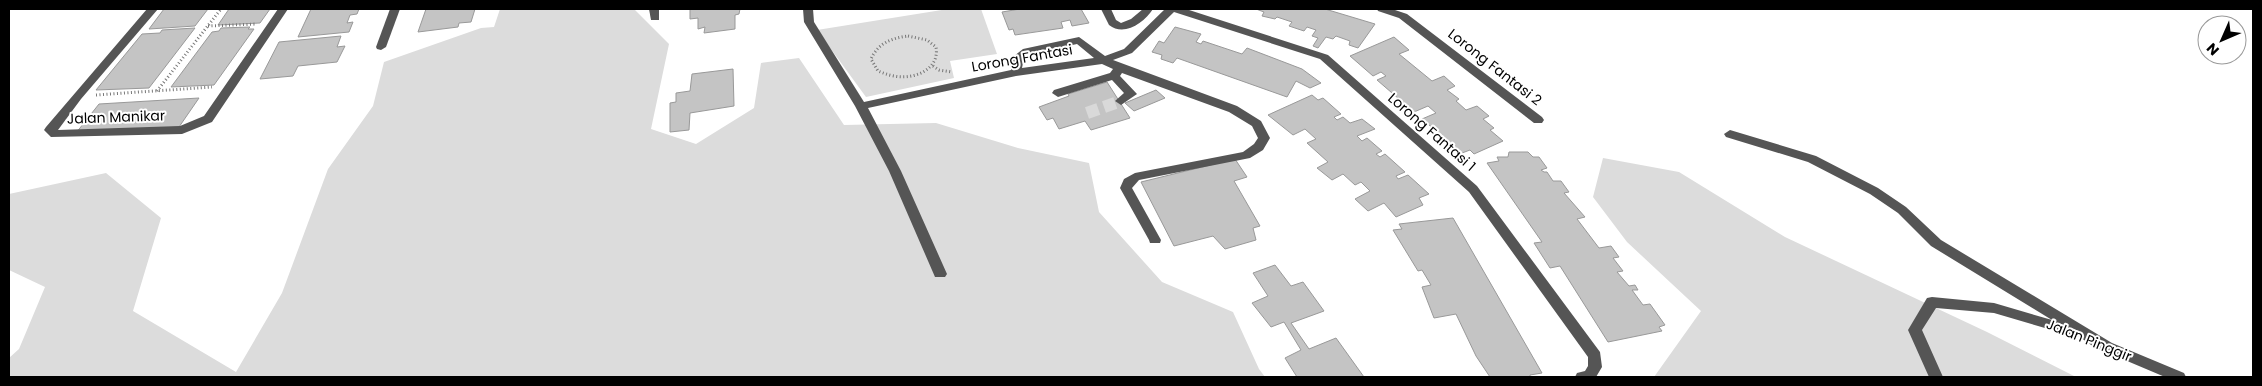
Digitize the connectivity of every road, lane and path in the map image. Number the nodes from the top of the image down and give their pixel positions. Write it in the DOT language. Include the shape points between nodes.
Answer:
graph roads {
  1 [pos="153,9"];
  2 [pos="221,9"];
  3 [pos="283,9"];
  4 [pos="396,9"];
  5 [pos="808,9"];
  6 [pos="1106,9"];
  7 [pos="1148,9"];
  8 [pos="1171,9"];
  9 [pos="1176,9"];
  10 [pos="1382,9"];
  11 [pos="1405,12"];
  12 [pos="1141,18"];
  13 [pos="273,24"];
  14 [pos="1155,24"];
  15 [pos="208,26"];
  16 [pos="381,47"];
  17 [pos="1103,60"];
  18 [pos="933,66"];
  19 [pos="952,72"];
  20 [pos="1016,72"];
  21 [pos="1117,72"];
  22 [pos="230,86"];
  23 [pos="157,91"];
  24 [pos="1058,93"];
  25 [pos="76,96"];
  26 [pos="1121,101"];
  27 [pos="861,106"];
  28 [pos="1538,120"];
  29 [pos="1730,134"];
  30 [pos="1155,240"];
  31 [pos="940,274"];
  32 [pos="2107,346"];
  33 [pos="1582,377"];
  34 [pos="1936,377"];
  35 [pos="2180,377"];
  1 -- 25 [label="street, Jalan Manikar"];
  2 -- 15 [label="path"];
  3 -- 13 [label="street, Jalan Manikar"];
  4 -- 16 [label="street"];
  5 -- 27 [label="street" via="808,22"];
  6 -- 12 [label="street" via="1110,21 1117,26"];
  7 -- 12 [label="street"];
  8 -- 14 [label="street, Lorong Fantasi"];
  9 -- 33 [label="street, Lorong Fantasi 1" via="1324,57 1473,189 1595,356 1595,367 1589,376"];
  10 -- 11 [label="street, Lorong Fantasi 2"];
  11 -- 28 [label="street, Lorong Fantasi 2"];
  12 -- 14 [label="street"];
  13 -- 15 [label="path"];
  13 -- 22 [label="street, Jalan Manikar"];
  14 -- 17 [label="street, Lorong Fantasi" via="1128,51"];
  15 -- 23 [label="path"];
  17 -- 20 [label="street, Lorong Fantasi"];
  17 -- 20 [label="street" via="1079,40 1027,51 1018,57"];
  17 -- 21 [label="street"];
  18 -- 18 [label="path" via="916,75 895,77 878,71 872,59 873,52 886,41 919,37 939,52"];
  18 -- 19 [label="path"];
  20 -- 27 [label="street, Lorong Fantasi"];
  21 -- 24 [label="street"];
  21 -- 26 [label="street" via="1131,94"];
  21 -- 30 [label="street" via="1232,109 1257,124 1264,138 1259,147 1246,155 1135,177 1128,182 1126,188"];
  22 -- 23 [label="path"];
  22 -- 25 [label="street, Jalan Manikar" via="208,119 182,130 55,134 50,130"];
  23 -- 25 [label="path"];
  27 -- 31 [label="street" via="895,171"];
  29 -- 32 [label="street" via="1812,159 1874,191 1902,210 1936,243"];
  32 -- 34 [label="street, Jalan Pinggir" via="2059,325 1994,308 1932,302 1915,330"];
  32 -- 35 [label="street, Jalan Pinggir"];
}
